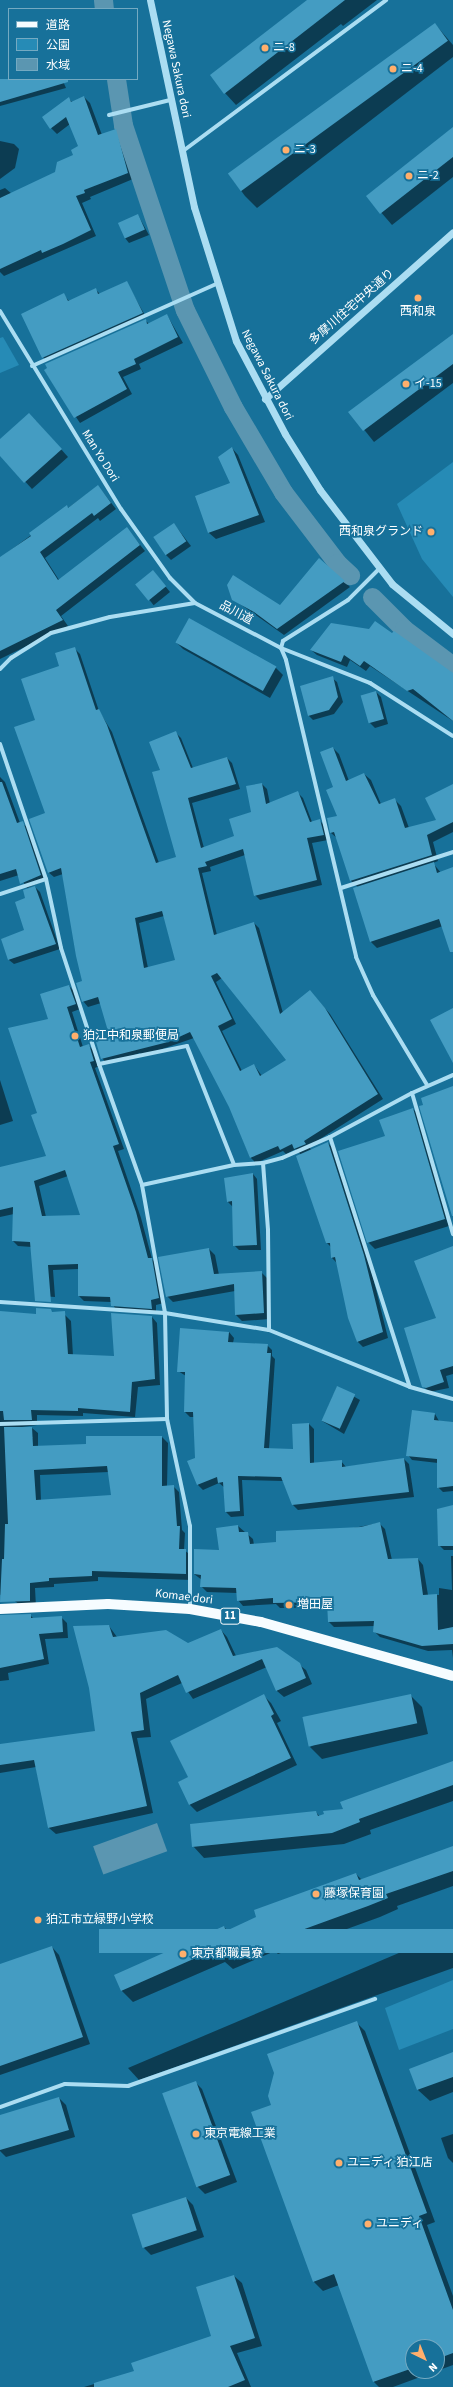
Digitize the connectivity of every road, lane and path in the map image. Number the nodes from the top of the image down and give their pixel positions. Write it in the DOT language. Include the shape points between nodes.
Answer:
graph roads {
  1 [pos="150,0"];
  2 [pos="386,0"];
  3 [pos="170,100"];
  4 [pos="109,115"];
  5 [pos="183,152"];
  6 [pos="453,232"];
  7 [pos="216,284"];
  8 [pos="0,312"];
  9 [pos="32,366"];
  10 [pos="265,399"];
  11 [pos="379,569"];
  12 [pos="195,603"];
  13 [pos="453,634"];
  14 [pos="280,648"];
  15 [pos="0,669"];
  16 [pos="453,736"];
  17 [pos="0,744"];
  18 [pos="453,852"];
  19 [pos="46,879"];
  20 [pos="341,888"];
  21 [pos="0,894"];
  22 [pos="99,1064"];
  23 [pos="453,1075"];
  24 [pos="428,1085"];
  25 [pos="412,1093"];
  26 [pos="330,1137"];
  27 [pos="263,1163"];
  28 [pos="234,1165"];
  29 [pos="142,1185"];
  30 [pos="453,1234"];
  31 [pos="0,1302"];
  32 [pos="165,1313"];
  33 [pos="269,1330"];
  34 [pos="410,1387"];
  35 [pos="453,1399"];
  36 [pos="167,1419"];
  37 [pos="0,1424"];
  38 [pos="0,1609"];
  39 [pos="190,1609"];
  40 [pos="453,1676"];
  41 [pos="375,1999"];
  42 [pos="0,2107"];
  1 -- 3 [label="street, Negawa Sakura dori"];
  2 -- 5 [label="street"];
  3 -- 4 [label="street"];
  3 -- 5 [label="street, Negawa Sakura dori"];
  5 -- 7 [label="street, Negawa Sakura dori" via="194,207"];
  6 -- 10 [label="street, 多摩川住宅中央通り"];
  7 -- 9 [label="street"];
  7 -- 10 [label="street, Negawa Sakura dori" via="236,341"];
  8 -- 9 [label="street, Man Yo Dori"];
  9 -- 12 [label="street, Man Yo Dori" via="121,509 170,578"];
  10 -- 11 [label="street, Negawa Sakura dori" via="320,490"];
  11 -- 13 [label="street, Negawa Sakura dori" via="411,601"];
  11 -- 14 [label="street" via="348,600 283,641"];
  12 -- 14 [label="street, 品川道"];
  12 -- 15 [label="street" via="110,617 58,630 11,658"];
  14 -- 16 [label="street, 品川道" via="370,682"];
  14 -- 20 [label="street" via="286,660"];
  17 -- 19 [label="street"];
  18 -- 20 [label="street"];
  19 -- 21 [label="street"];
  19 -- 22 [label="street" via="61,948"];
  20 -- 24 [label="street" via="356,957 373,995"];
  22 -- 28 [label="street" via="187,1046"];
  22 -- 29 [label="street"];
  23 -- 24 [label="street"];
  24 -- 25 [label="street"];
  25 -- 26 [label="street"];
  25 -- 30 [label="street"];
  26 -- 27 [label="street"];
  26 -- 34 [label="street"];
  27 -- 28 [label="street"];
  27 -- 33 [label="street" via="268,1230"];
  28 -- 29 [label="street"];
  29 -- 32 [label="street"];
  31 -- 32 [label="street"];
  32 -- 33 [label="street"];
  32 -- 36 [label="street"];
  33 -- 34 [label="street"];
  34 -- 35 [label="street"];
  36 -- 37 [label="street"];
  36 -- 39 [label="street" via="190,1526"];
  38 -- 39 [label="main road, Komae dori / 11" via="108,1604"];
  39 -- 40 [label="main road, Komae dori / 11" via="261,1622"];
  41 -- 42 [label="street" via="128,2086 64,2084"];
}
